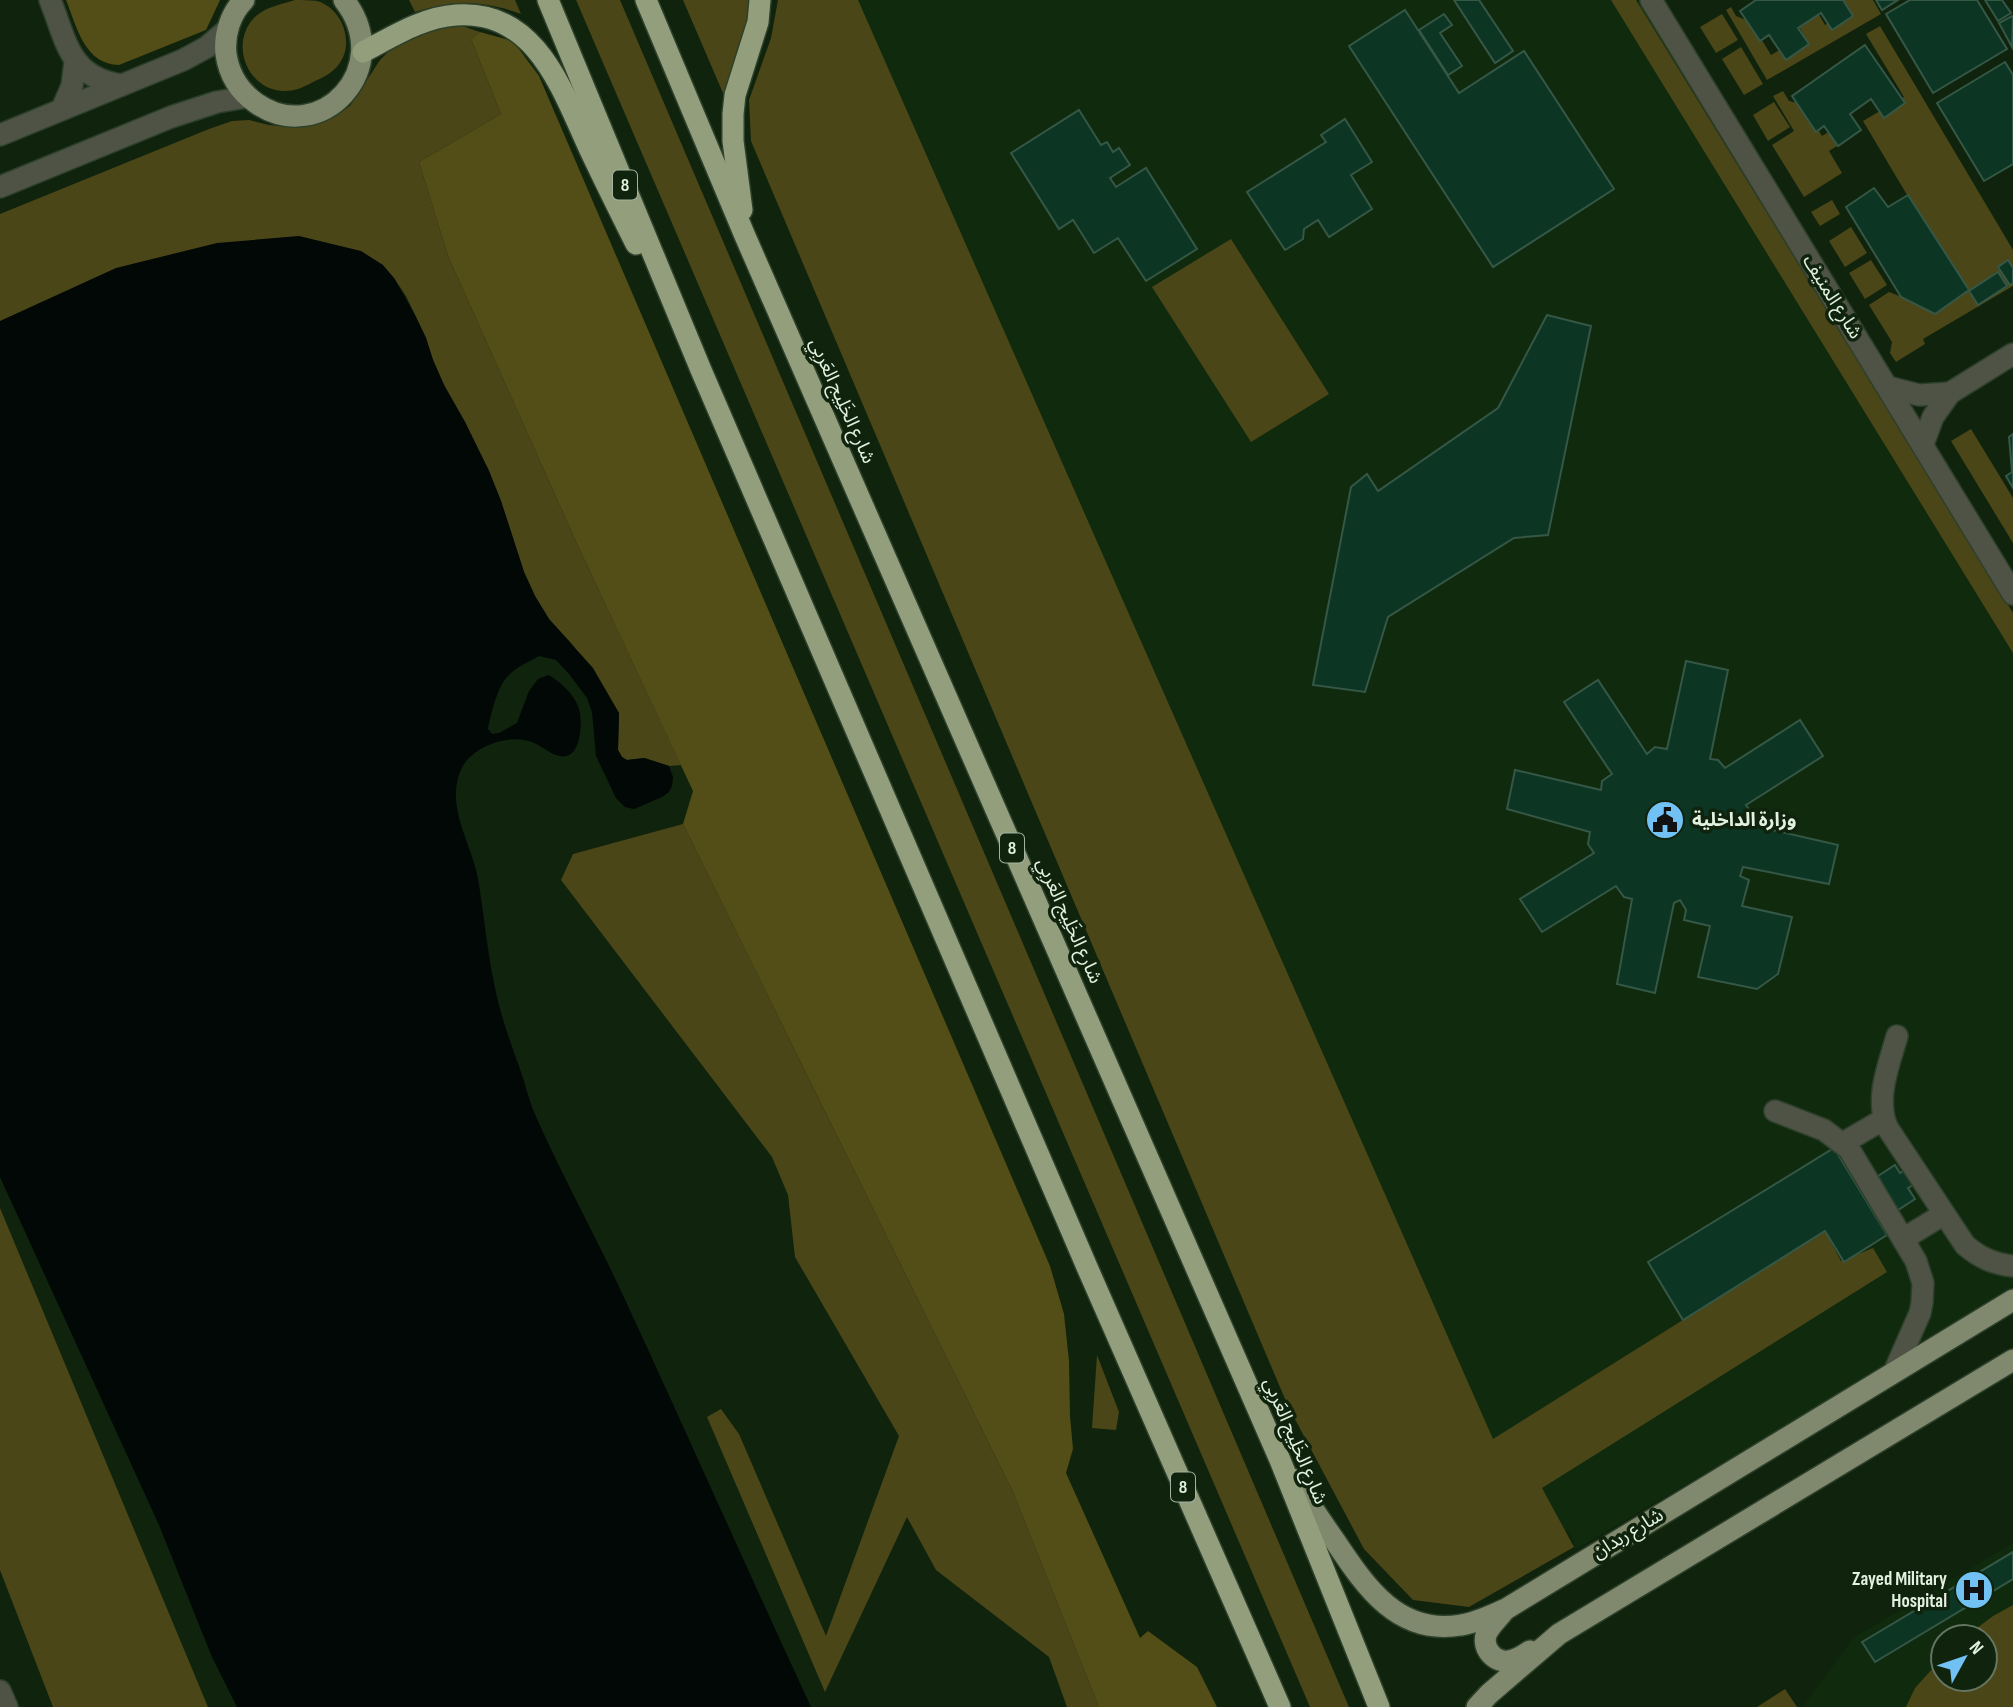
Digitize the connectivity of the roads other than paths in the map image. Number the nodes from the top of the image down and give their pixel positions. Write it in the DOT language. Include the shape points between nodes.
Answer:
graph roads {
  1 [pos="50,0"];
  2 [pos="344,0"];
  3 [pos="548,0"];
  4 [pos="646,0"];
  5 [pos="760,0"];
  6 [pos="1651,0"];
  7 [pos="241,2"];
  8 [pos="227,30"];
  9 [pos="363,52"];
  10 [pos="75,62"];
  11 [pos="121,85"];
  12 [pos="247,97"];
  13 [pos="62,109"];
  14 [pos="0,135"];
  15 [pos="0,187"];
  16 [pos="745,236"];
  17 [pos="2013,354"];
  18 [pos="701,370"];
  19 [pos="1888,387"];
  20 [pos="1950,393"];
  21 [pos="1923,444"];
  22 [pos="2013,594"];
  23 [pos="1896,1036"];
  24 [pos="1775,1111"];
  25 [pos="1884,1119"];
  26 [pos="1843,1143"];
  27 [pos="1944,1214"];
  28 [pos="1903,1240"];
  29 [pos="2013,1266"];
  30 [pos="2013,1300"];
  31 [pos="2013,1360"];
  32 [pos="1894,1372"];
  33 [pos="1280,1460"];
  34 [pos="1506,1608"];
  35 [pos="1559,1634"];
  36 [pos="0,1691"];
  37 [pos="6,1707"];
  38 [pos="1280,1707"];
  39 [pos="1379,1707"];
  40 [pos="1477,1707"];
  1 -- 10 [label="street"];
  2 -- 9 [label="main road" via="356,16"];
  3 -- 18 [label="highway, 8"];
  4 -- 16 [label="highway, شارع الخَلِيج العَربِي / 8"];
  5 -- 16 [label="highway" via="733,114"];
  6 -- 19 [label="street, شارع المنيف"];
  7 -- 8 [label="main road"];
  8 -- 11 [label="street" via="195,53"];
  8 -- 12 [label="main road" via="228,66"];
  9 -- 12 [label="main road" via="350,88 319,111 281,115"];
  9 -- 18 [label="highway" via="414,26 456,15 495,20 534,47 555,75"];
  10 -- 11 [label="street" via="96,78"];
  10 -- 13 [label="street" via="72,86"];
  11 -- 13 [label="street"];
  12 -- 15 [label="street" via="171,117"];
  13 -- 14 [label="street"];
  16 -- 33 [label="highway, شارع الخَلِيج العَربِي / 8"];
  17 -- 20 [label="street"];
  18 -- 38 [label="highway, 8"];
  19 -- 20 [label="street" via="1919,395"];
  19 -- 21 [label="street, شارع المنيف"];
  20 -- 21 [label="street" via="1933,417"];
  21 -- 22 [label="street, شارع المنيف"];
  23 -- 25 [label="street" via="1882,1093"];
  24 -- 26 [label="street" via="1824,1130"];
  25 -- 26 [label="street"];
  25 -- 27 [label="street"];
  26 -- 28 [label="street"];
  27 -- 28 [label="street"];
  27 -- 29 [label="street" via="1976,1254"];
  28 -- 32 [label="street" via="1920,1272 1923,1293 1920,1313"];
  30 -- 32 [label="main road, شارع ربدان"];
  31 -- 35 [label="main road"];
  32 -- 34 [label="main road, شارع ربدان"];
  33 -- 34 [label="main road, شارع ربدان" via="1364,1584 1399,1615 1439,1627 1461,1625"];
  33 -- 39 [label="highway, شارع الخَلِيج العَربِي / 8"];
  34 -- 35 [label="main road" via="1485,1637 1495,1658 1518,1659"];
  35 -- 40 [label="main road"];
  36 -- 37 [label="street"];
}
